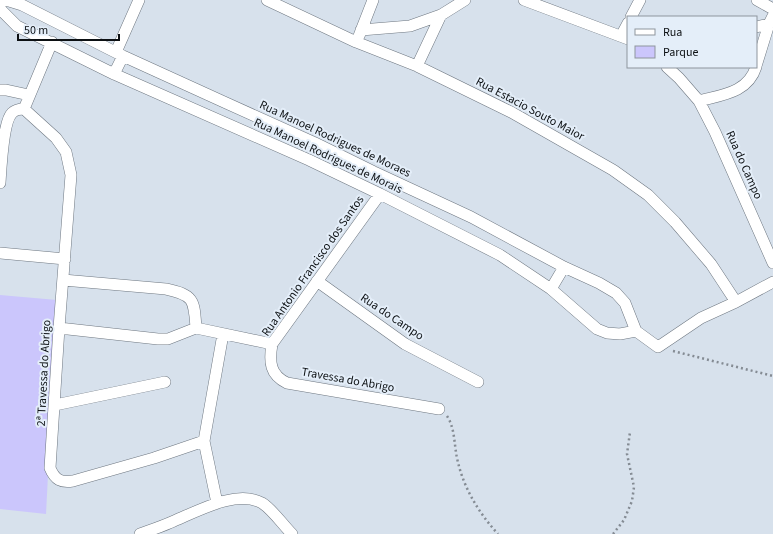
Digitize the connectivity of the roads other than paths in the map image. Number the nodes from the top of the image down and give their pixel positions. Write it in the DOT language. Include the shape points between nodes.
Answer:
graph roads {
  1 [pos="0,0"];
  2 [pos="139,0"];
  3 [pos="267,0"];
  4 [pos="373,0"];
  5 [pos="465,0"];
  6 [pos="524,0"];
  7 [pos="640,0"];
  8 [pos="757,0"];
  9 [pos="773,9"];
  10 [pos="0,10"];
  11 [pos="441,15"];
  12 [pos="632,16"];
  13 [pos="771,20"];
  14 [pos="757,27"];
  15 [pos="361,30"];
  16 [pos="626,38"];
  17 [pos="52,42"];
  18 [pos="356,42"];
  19 [pos="120,54"];
  20 [pos="757,63"];
  21 [pos="417,66"];
  22 [pos="668,68"];
  23 [pos="755,68"];
  24 [pos="114,74"];
  25 [pos="0,90"];
  26 [pos="29,95"];
  27 [pos="699,101"];
  28 [pos="224,102"];
  29 [pos="24,109"];
  30 [pos="216,119"];
  31 [pos="0,183"];
  32 [pos="380,194"];
  33 [pos="0,253"];
  34 [pos="65,259"];
  35 [pos="773,263"];
  36 [pos="564,267"];
  37 [pos="63,280"];
  38 [pos="317,281"];
  39 [pos="773,282"];
  40 [pos="551,289"];
  41 [pos="736,302"];
  42 [pos="59,328"];
  43 [pos="196,328"];
  44 [pos="636,332"];
  45 [pos="223,334"];
  46 [pos="271,350"];
  47 [pos="165,382"];
  48 [pos="478,382"];
  49 [pos="55,405"];
  50 [pos="439,408"];
  51 [pos="204,441"];
  52 [pos="217,503"];
  53 [pos="140,534"];
  54 [pos="292,534"];
  1 -- 19 [label="street, Rua Manoel Rodrigues de Moraes" via="22,5"];
  2 -- 19 [label="street"];
  3 -- 18 [label="street, Rua Estacio Souto Maior"];
  4 -- 15 [label="street"];
  5 -- 11 [label="street"];
  6 -- 16 [label="street"];
  7 -- 12 [label="street"];
  8 -- 9 [label="street"];
  10 -- 17 [label="street, Rua Manoel Rodrigues de Morais" via="17,26"];
  11 -- 15 [label="street" via="410,26"];
  11 -- 21 [label="street"];
  13 -- 14 [label="street"];
  13 -- 20 [label="street"];
  15 -- 18 [label="street"];
  17 -- 24 [label="street, Rua Manoel Rodrigues de Morais"];
  17 -- 26 [label="street"];
  18 -- 21 [label="street, Rua Estacio Souto Maior"];
  19 -- 24 [label="street"];
  19 -- 28 [label="street, Rua Manoel Rodrigues de Moraes"];
  21 -- 41 [label="street, Rua Estacio Souto Maior" via="511,112 613,170 648,196 675,222 711,264"];
  22 -- 27 [label="street, Rua do Campo"];
  23 -- 27 [label="street" via="743,87"];
  24 -- 30 [label="street, Rua Manoel Rodrigues de Morais"];
  25 -- 26 [label="street"];
  26 -- 29 [label="street"];
  27 -- 35 [label="street, Rua do Campo"];
  28 -- 30 [label="street"];
  28 -- 36 [label="street, Rua Manoel Rodrigues de Moraes" via="316,142 471,217"];
  29 -- 31 [label="street" via="12,112 6,127"];
  29 -- 34 [label="street, 2ª Travessa do Abrigo" via="56,138 70,163"];
  30 -- 32 [label="street, Rua Manoel Rodrigues de Morais"];
  32 -- 38 [label="street, Rua Antonio Francisco dos Santos"];
  32 -- 40 [label="street, Rua Manoel Rodrigues de Morais" via="500,255"];
  33 -- 34 [label="street"];
  34 -- 37 [label="street, 2ª Travessa do Abrigo"];
  36 -- 40 [label="street"];
  36 -- 44 [label="street, Rua Manoel Rodrigues de Moraes" via="616,293 625,302"];
  37 -- 42 [label="street, 2ª Travessa do Abrigo"];
  37 -- 43 [label="street" via="180,292 187,295 192,302"];
  38 -- 46 [label="street, Rua Antonio Francisco dos Santos"];
  38 -- 48 [label="street, Rua do Campo" via="405,344"];
  39 -- 41 [label="street"];
  40 -- 44 [label="street, Rua Manoel Rodrigues de Morais" via="597,329 607,333"];
  41 -- 44 [label="street" via="701,318 658,347"];
  42 -- 43 [label="street" via="158,339 168,339"];
  42 -- 49 [label="street, 2ª Travessa do Abrigo"];
  43 -- 45 [label="street"];
  45 -- 46 [label="street"];
  45 -- 51 [label="street"];
  46 -- 50 [label="street, Travessa do Abrigo" via="275,374 287,383"];
  47 -- 49 [label="street"];
  49 -- 51 [label="street, 2ª Travessa do Abrigo" via="50,468 59,481 73,481"];
  51 -- 52 [label="street"];
  52 -- 53 [label="street"];
  52 -- 54 [label="street" via="240,499 261,502"];
}
